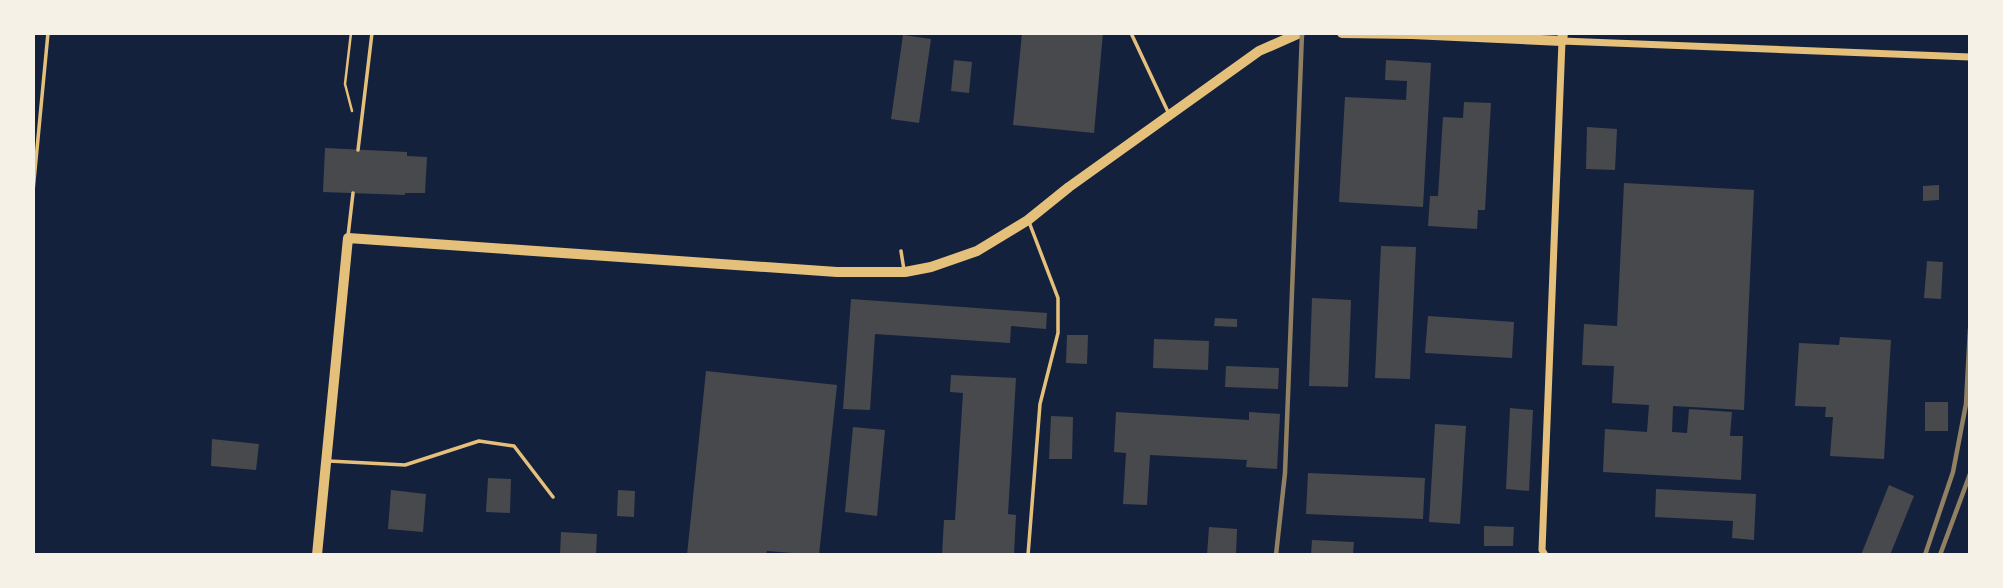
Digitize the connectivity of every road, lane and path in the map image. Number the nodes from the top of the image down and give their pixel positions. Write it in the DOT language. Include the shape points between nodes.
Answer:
graph roads {
  1 [pos="48,33"];
  2 [pos="351,33"];
  3 [pos="372,33"];
  4 [pos="1131,33"];
  5 [pos="1300,33"];
  6 [pos="1342,33"];
  7 [pos="1563,37"];
  8 [pos="1970,57"];
  9 [pos="352,111"];
  10 [pos="1170,116"];
  11 [pos="358,150"];
  12 [pos="33,191"];
  13 [pos="353,193"];
  14 [pos="1028,220"];
  15 [pos="348,238"];
  16 [pos="901,251"];
  17 [pos="905,272"];
  18 [pos="327,460"];
  19 [pos="553,497"];
  20 [pos="317,555"];
  21 [pos="1028,555"];
  22 [pos="1545,555"];
  1 -- 12 [label="lane"];
  2 -- 9 [label="path" via="345,84"];
  3 -- 11 [label="lane"];
  4 -- 10 [label="lane"];
  5 -- 10 [label="street" via="1259,51"];
  6 -- 7 [label="street"];
  7 -- 8 [label="street"];
  7 -- 22 [label="street"];
  10 -- 14 [label="street"];
  13 -- 15 [label="lane"];
  14 -- 17 [label="street" via="977,251"];
  14 -- 21 [label="lane" via="1058,298 1058,333 1040,404"];
  15 -- 17 [label="street" via="837,272"];
  15 -- 18 [label="street"];
  16 -- 17 [label="lane"];
  18 -- 19 [label="lane" via="405,465 479,441 514,446"];
  18 -- 20 [label="street"];
}
